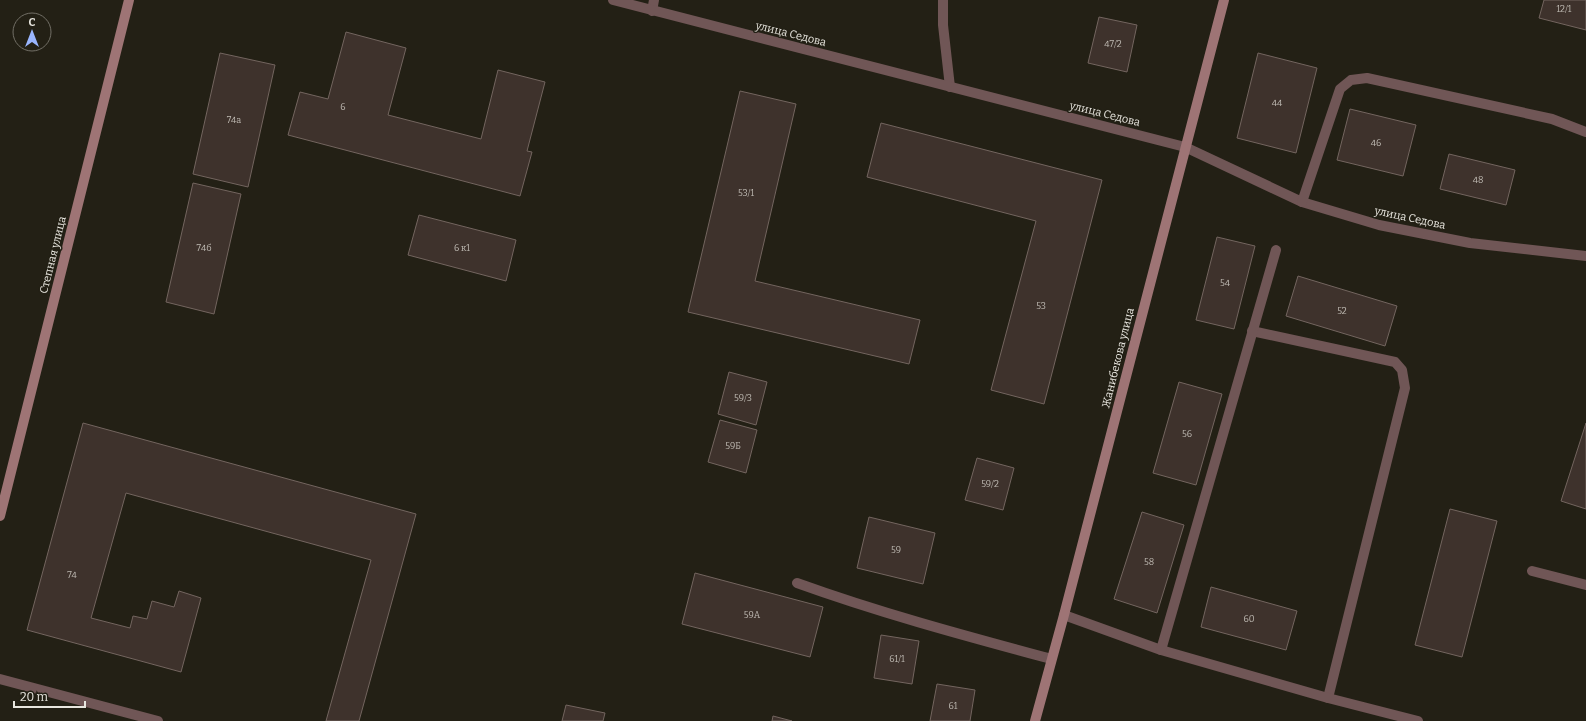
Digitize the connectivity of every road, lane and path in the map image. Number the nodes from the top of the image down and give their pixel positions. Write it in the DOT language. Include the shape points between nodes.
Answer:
graph roads {
  1 [pos="129,0"];
  2 [pos="612,0"];
  3 [pos="654,0"];
  4 [pos="943,0"];
  5 [pos="1224,0"];
  6 [pos="652,11"];
  7 [pos="950,87"];
  8 [pos="1586,132"];
  9 [pos="1185,148"];
  10 [pos="1302,202"];
  11 [pos="1276,250"];
  12 [pos="1585,255"];
  13 [pos="1252,331"];
  14 [pos="0,516"];
  15 [pos="1532,571"];
  16 [pos="797,583"];
  17 [pos="1586,585"];
  18 [pos="1064,615"];
  19 [pos="1161,650"];
  20 [pos="1051,659"];
  21 [pos="0,680"];
  22 [pos="1328,698"];
  23 [pos="158,721"];
  24 [pos="1035,721"];
  25 [pos="1418,721"];
  1 -- 14 [label="street, Степная улица"];
  2 -- 6 [label="street, улица Седова"];
  3 -- 6 [label="street"];
  4 -- 7 [label="street" via="943,25"];
  5 -- 9 [label="street, Жанибекова улица"];
  6 -- 7 [label="street, улица Седова"];
  7 -- 9 [label="street, улица Седова"];
  8 -- 10 [label="street" via="1552,119 1367,78 1351,80 1340,88"];
  9 -- 10 [label="street, улица Седова"];
  9 -- 18 [label="street, Жанибекова улица"];
  10 -- 12 [label="street, улица Седова" via="1379,225 1470,243"];
  11 -- 13 [label="street"];
  13 -- 19 [label="street"];
  13 -- 22 [label="street" via="1395,362 1402,370 1404,388"];
  15 -- 17 [label="street"];
  16 -- 20 [label="street" via="909,620"];
  18 -- 19 [label="street"];
  18 -- 20 [label="street, Жанибекова улица"];
  19 -- 22 [label="street"];
  20 -- 24 [label="street, Жанибекова улица"];
  21 -- 23 [label="street"];
  22 -- 25 [label="street"];
}
